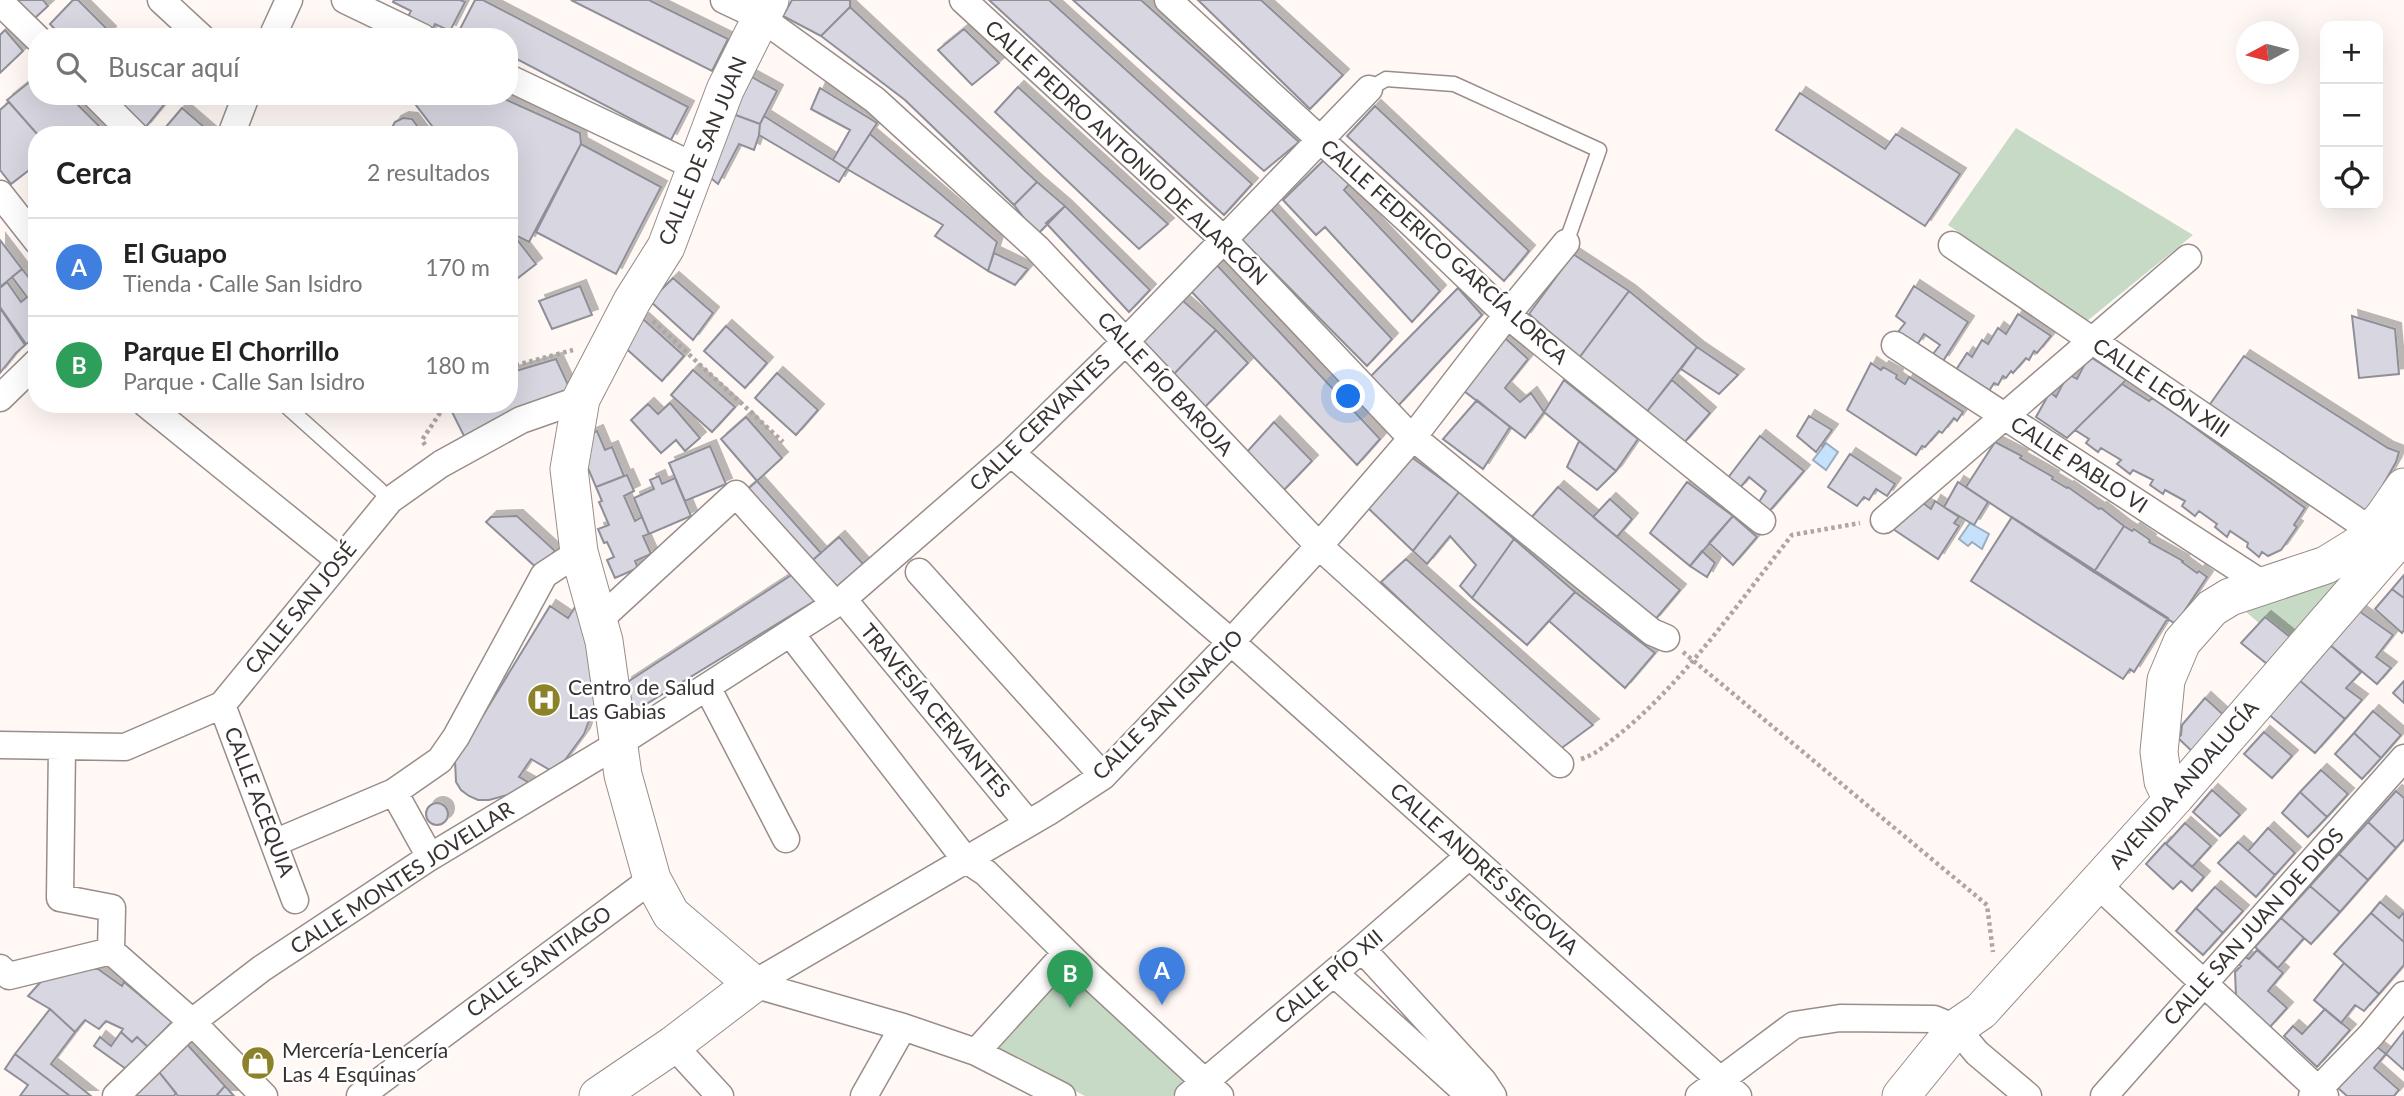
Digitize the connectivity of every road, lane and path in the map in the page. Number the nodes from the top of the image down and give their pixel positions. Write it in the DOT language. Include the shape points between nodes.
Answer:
graph roads {
  1 [pos="161,0"];
  2 [pos="289,0"];
  3 [pos="345,0"];
  4 [pos="724,0"];
  5 [pos="963,0"];
  6 [pos="1168,0"];
  7 [pos="0,2"];
  8 [pos="765,8"];
  9 [pos="191,28"];
  10 [pos="276,28"];
  11 [pos="403,28"];
  12 [pos="28,29"];
  13 [pos="518,82"];
  14 [pos="1369,89"];
  15 [pos="105,105"];
  16 [pos="243,105"];
  17 [pos="126,126"];
  18 [pos="234,126"];
  19 [pos="1320,140"];
  20 [pos="696,167"];
  21 [pos="0,194"];
  22 [pos="28,230"];
  23 [pos="1222,238"];
  24 [pos="1566,243"];
  25 [pos="1952,245"];
  26 [pos="2188,258"];
  27 [pos="1507,315"];
  28 [pos="624,316"];
  29 [pos="2091,341"];
  30 [pos="1125,342"];
  31 [pos="1895,345"];
  32 [pos="518,365"];
  33 [pos="28,371"];
  34 [pos="0,398"];
  35 [pos="581,399"];
  36 [pos="157,413"];
  37 [pos="294,413"];
  38 [pos="440,413"];
  39 [pos="2004,416"];
  40 [pos="1413,437"];
  41 [pos="783,442"];
  42 [pos="1011,453"];
  43 [pos="441,464"];
  44 [pos="2404,487"];
  45 [pos="380,490"];
  46 [pos="1884,520"];
  47 [pos="1762,521"];
  48 [pos="2388,532"];
  49 [pos="1319,546"];
  50 [pos="579,552"];
  51 [pos="340,560"];
  52 [pos="919,572"];
  53 [pos="2264,585"];
  54 [pos="839,601"];
  55 [pos="599,620"];
  56 [pos="790,633"];
  57 [pos="1666,638"];
  58 [pos="1231,642"];
  59 [pos="1692,660"];
  60 [pos="707,687"];
  61 [pos="222,705"];
  62 [pos="618,744"];
  63 [pos="0,745"];
  64 [pos="62,748"];
  65 [pos="2404,758"];
  66 [pos="1560,764"];
  67 [pos="1103,776"];
  68 [pos="394,792"];
  69 [pos="2172,800"];
  70 [pos="1028,823"];
  71 [pos="786,839"];
  72 [pos="274,843"];
  73 [pos="1469,856"];
  74 [pos="430,857"];
  75 [pos="965,859"];
  76 [pos="652,879"];
  77 [pos="2098,884"];
  78 [pos="296,900"];
  79 [pos="1363,949"];
  80 [pos="111,951"];
  81 [pos="1066,953"];
  82 [pos="0,968"];
  83 [pos="1334,973"];
  84 [pos="2203,982"];
  85 [pos="753,984"];
  86 [pos="2404,995"];
  87 [pos="1993,997"];
  88 [pos="192,1022"];
  89 [pos="903,1027"];
  90 [pos="1956,1028"];
  91 [pos="673,1045"];
  92 [pos="976,1052"];
  93 [pos="1729,1088"];
  94 [pos="1204,1091"];
  95 [pos="122,1094"];
  96 [pos="2318,1094"];
  97 [pos="264,1096"];
  98 [pos="359,1096"];
  99 [pos="598,1096"];
  100 [pos="720,1096"];
  101 [pos="863,1096"];
  102 [pos="1062,1096"];
  103 [pos="1469,1096"];
  104 [pos="1493,1096"];
  105 [pos="1699,1096"];
  106 [pos="1901,1096"];
  107 [pos="2028,1096"];
  108 [pos="2104,1096"];
  1 -- 9 [label="street"];
  2 -- 10 [label="street"];
  3 -- 11 [label="street"];
  4 -- 8 [label="street, CALLE PÍO BAROJA"];
  5 -- 23 [label="street, CALLE PEDRO ANTONIO DE ALARCÓN"];
  6 -- 19 [label="street, CALLE FEDERICO GARCÍA LORCA"];
  7 -- 12 [label="street"];
  8 -- 20 [label="street, CALLE DE SAN JUAN" via="725,90"];
  8 -- 30 [label="street, CALLE PÍO BAROJA" via="875,100 1037,248"];
  13 -- 20 [label="street"];
  14 -- 19 [label="street, CALLE CERVANTES"];
  14 -- 24 [label="lane" via="1386,79 1454,84 1599,150"];
  15 -- 17 [label="street"];
  16 -- 18 [label="street"];
  19 -- 23 [label="street, CALLE CERVANTES"];
  19 -- 27 [label="street, CALLE FEDERICO GARCÍA LORCA"];
  20 -- 28 [label="street, CALLE DE SAN JUAN" via="666,247"];
  21 -- 22 [label="street"];
  23 -- 30 [label="street, CALLE CERVANTES"];
  23 -- 40 [label="street, CALLE PEDRO ANTONIO DE ALARCÓN"];
  24 -- 27 [label="street, CALLE SAN IGNACIO"];
  25 -- 29 [label="street, CALLE LEÓN XIII"];
  26 -- 29 [label="street"];
  27 -- 40 [label="street, CALLE SAN IGNACIO"];
  27 -- 47 [label="street, CALLE FEDERICO GARCÍA LORCA"];
  28 -- 32 [label="path" via="594,345"];
  28 -- 35 [label="street, CALLE DE SAN JUAN"];
  28 -- 41 [label="path"];
  29 -- 39 [label="street"];
  29 -- 48 [label="street, CALLE LEÓN XIII"];
  30 -- 42 [label="street, CALLE CERVANTES"];
  30 -- 49 [label="street, CALLE PÍO BAROJA"];
  31 -- 39 [label="street, CALLE PABLO VI"];
  33 -- 34 [label="street"];
  35 -- 43 [label="street, CALLE SAN JOSÉ" via="521,420"];
  35 -- 50 [label="street, CALLE DE SAN JUAN" via="569,469"];
  36 -- 51 [label="street"];
  37 -- 45 [label="lane"];
  38 -- 43 [label="path" via="422,440"];
  39 -- 46 [label="street"];
  39 -- 53 [label="street, CALLE PABLO VI"];
  40 -- 49 [label="street, CALLE SAN IGNACIO"];
  40 -- 57 [label="street, CALLE PEDRO ANTONIO DE ALARCÓN" via="1652,632"];
  42 -- 54 [label="street, CALLE CERVANTES"];
  42 -- 58 [label="street, CALLE ANDRÉS SEGOVIA"];
  43 -- 51 [label="street, CALLE SAN JOSÉ" via="390,500"];
  44 -- 48 [label="street"];
  46 -- 59 [label="path" via="1792,535"];
  48 -- 53 [label="street" via="2326,565"];
  48 -- 69 [label="street, AVENIDA ANDALUCÍA"];
  49 -- 58 [label="street, CALLE SAN IGNACIO"];
  49 -- 66 [label="street, CALLE PÍO BAROJA"];
  50 -- 55 [label="street, CALLE DE SAN JUAN"];
  50 -- 68 [label="street" via="544,575 440,760"];
  51 -- 61 [label="street, CALLE SAN JOSÉ"];
  52 -- 67 [label="street"];
  53 -- 69 [label="street" via="2211,608 2182,642 2166,680 2160,741 2163,781"];
  54 -- 55 [label="street, TRAVESÍA CERVANTES" via="736,495"];
  54 -- 56 [label="street, CALLE CERVANTES"];
  54 -- 70 [label="street, TRAVESÍA CERVANTES"];
  55 -- 62 [label="street, CALLE DE SAN JUAN"];
  56 -- 60 [label="street, CALLE CERVANTES"];
  56 -- 75 [label="street"];
  57 -- 59 [label="path"];
  58 -- 67 [label="street, CALLE SAN IGNACIO"];
  58 -- 73 [label="street, CALLE ANDRÉS SEGOVIA"];
  59 -- 66 [label="path" via="1637,721 1591,756"];
  59 -- 87 [label="path" via="1987,905"];
  60 -- 62 [label="street, CALLE CERVANTES"];
  60 -- 71 [label="street"];
  61 -- 64 [label="street, CALLE SAN JOSÉ" via="125,747"];
  61 -- 72 [label="street, CALLE ACEQUIA"];
  62 -- 74 [label="street, CALLE MONTES JOVELLAR"];
  62 -- 76 [label="street, CALLE DE SAN JUAN"];
  63 -- 64 [label="street, CALLE SAN JOSÉ"];
  64 -- 80 [label="street" via="60,898 112,908"];
  65 -- 84 [label="street, CALLE SAN JUAN DE DIOS"];
  67 -- 70 [label="street, CALLE SAN IGNACIO"];
  68 -- 72 [label="street"];
  68 -- 74 [label="street"];
  69 -- 77 [label="street, AVENIDA ANDALUCÍA"];
  70 -- 75 [label="street, CALLE SAN IGNACIO"];
  72 -- 78 [label="street, CALLE ACEQUIA"];
  73 -- 79 [label="street, CALLE PÍO XII"];
  73 -- 93 [label="street, CALLE ANDRÉS SEGOVIA"];
  74 -- 88 [label="street, CALLE MONTES JOVELLAR" via="261,969"];
  75 -- 81 [label="street" via="986,873"];
  75 -- 85 [label="street, CALLE SAN IGNACIO"];
  76 -- 85 [label="street, CALLE DE SAN JUAN" via="671,914"];
  76 -- 98 [label="street, CALLE SANTIAGO"];
  77 -- 84 [label="street"];
  77 -- 87 [label="street, AVENIDA ANDALUCÍA"];
  79 -- 83 [label="street, CALLE PÍO XII"];
  79 -- 104 [label="street"];
  80 -- 82 [label="street" via="9,976"];
  80 -- 88 [label="street"];
  81 -- 92 [label="street"];
  81 -- 94 [label="street"];
  83 -- 94 [label="street, CALLE PÍO XII"];
  83 -- 103 [label="street"];
  84 -- 96 [label="street"];
  84 -- 108 [label="street, CALLE SAN JUAN DE DIOS"];
  85 -- 89 [label="street"];
  85 -- 91 [label="street, CALLE SAN IGNACIO"];
  86 -- 96 [label="street"];
  87 -- 90 [label="street, AVENIDA ANDALUCÍA"];
  88 -- 95 [label="street, CALLE MONTES JOVELLAR"];
  88 -- 97 [label="street"];
  89 -- 92 [label="street"];
  89 -- 101 [label="street"];
  90 -- 93 [label="street" via="1934,1019 1840,1018 1794,1025"];
  90 -- 106 [label="street, AVENIDA ANDALUCÍA"];
  90 -- 107 [label="street" via="1976,1053"];
  91 -- 99 [label="street, CALLE SAN IGNACIO"];
  91 -- 100 [label="street"];
  92 -- 102 [label="street"];
  93 -- 105 [label="street"];
}
